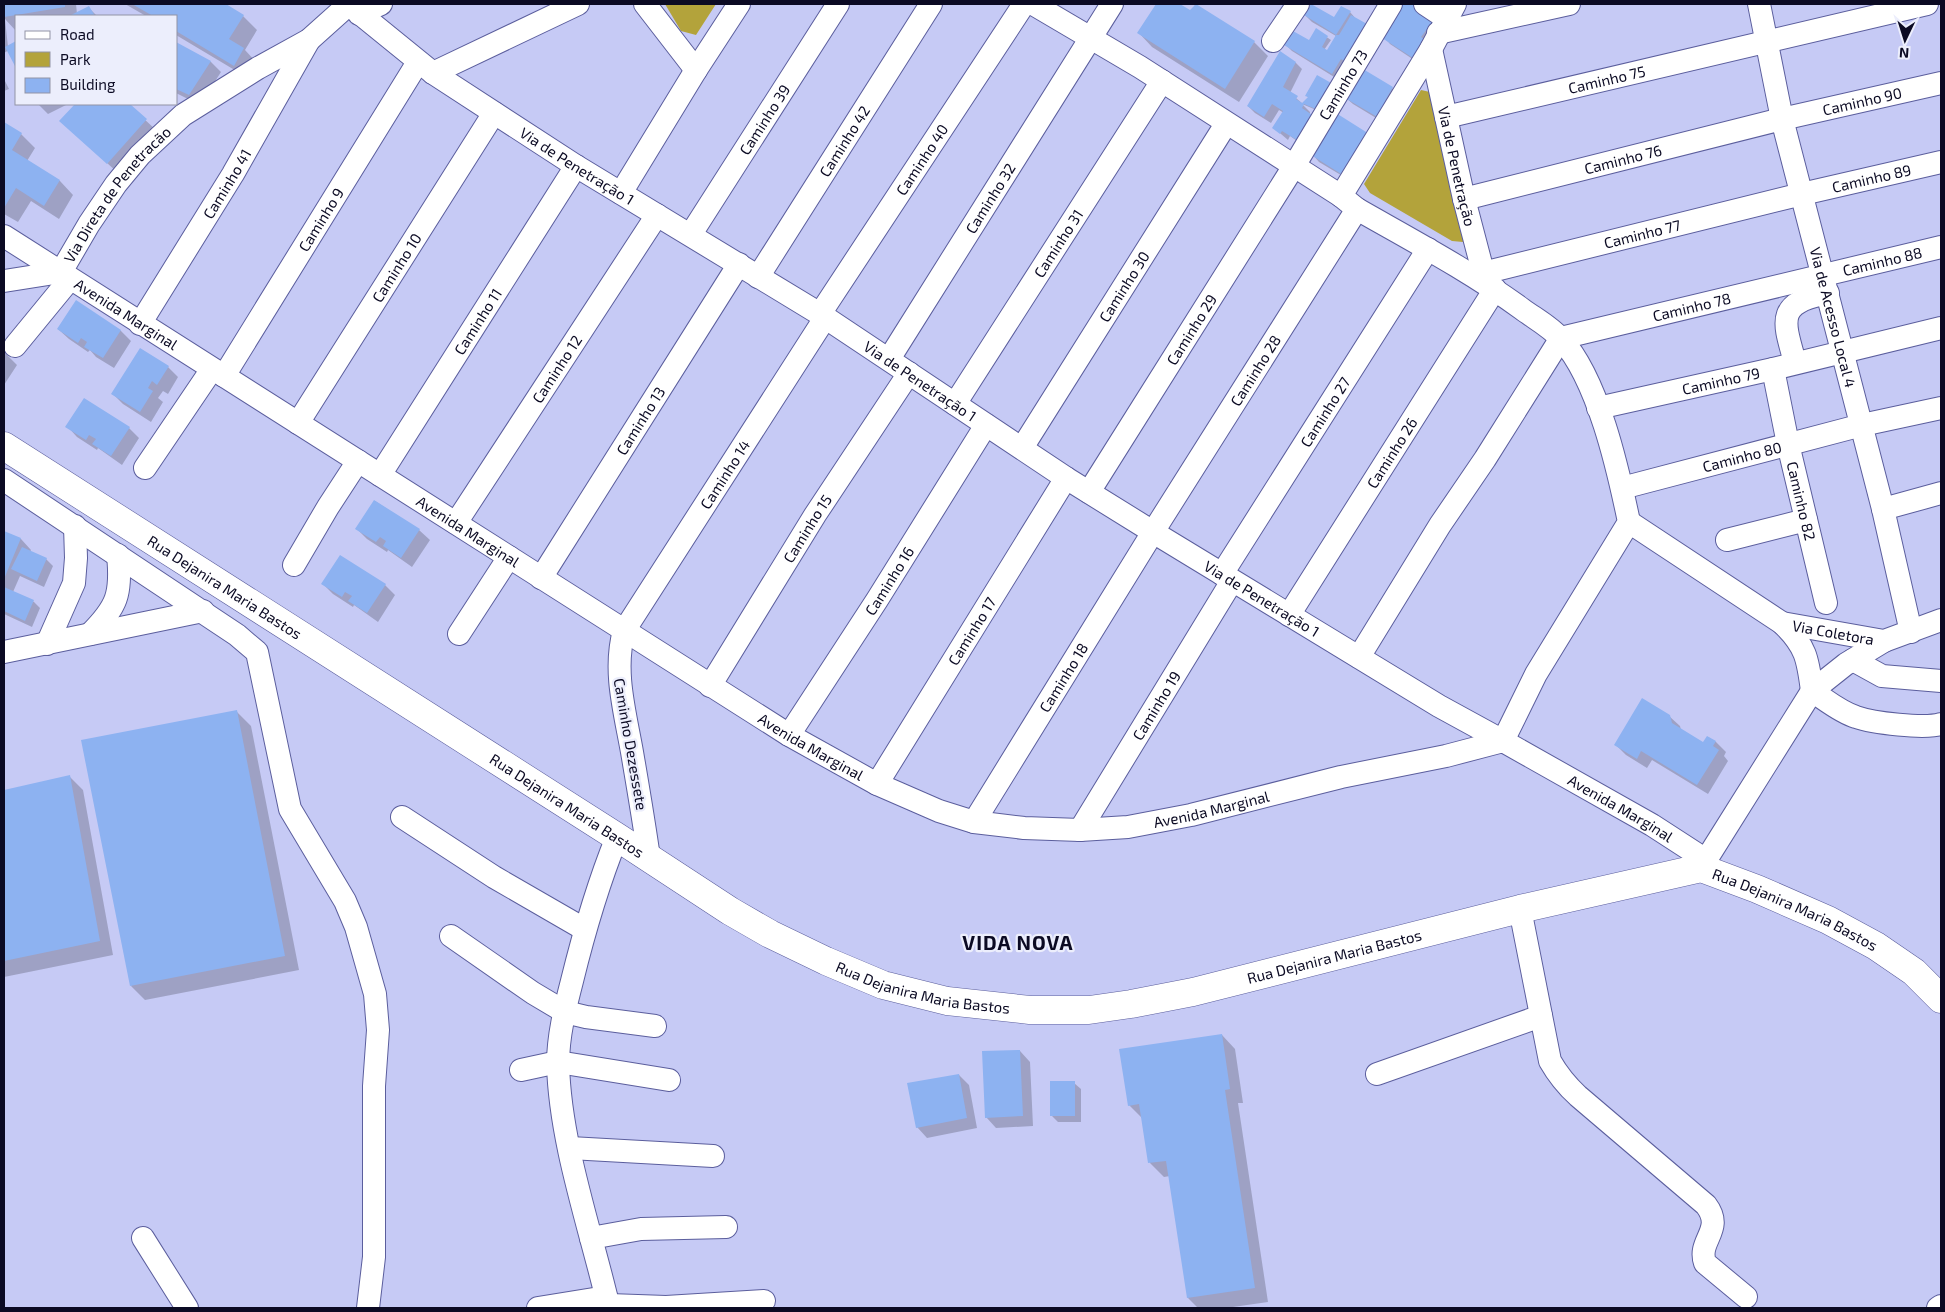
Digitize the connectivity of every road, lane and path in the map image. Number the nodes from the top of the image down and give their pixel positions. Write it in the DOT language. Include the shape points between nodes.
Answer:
graph roads {
  1 [pos="381,4"];
  2 [pos="578,4"];
  3 [pos="645,4"];
  4 [pos="739,4"];
  5 [pos="838,4"];
  6 [pos="931,4"];
  7 [pos="1024,4"];
  8 [pos="1033,4"];
  9 [pos="1112,4"];
  10 [pos="1298,4"];
  11 [pos="1391,4"];
  12 [pos="1425,4"];
  13 [pos="1570,4"];
  14 [pos="1758,4"];
  15 [pos="1927,4"];
  16 [pos="352,7"];
  17 [pos="1941,16"];
  18 [pos="1443,26"];
  19 [pos="1091,38"];
  20 [pos="309,40"];
  21 [pos="1273,42"];
  22 [pos="1767,42"];
  23 [pos="425,68"];
  24 [pos="696,70"];
  25 [pos="1162,81"];
  26 [pos="1941,83"];
  27 [pos="494,113"];
  28 [pos="1446,117"];
  29 [pos="1782,119"];
  30 [pos="1226,124"];
  31 [pos="1941,162"];
  32 [pos="576,166"];
  33 [pos="1294,166"];
  34 [pos="621,193"];
  35 [pos="1802,194"];
  36 [pos="1464,199"];
  37 [pos="1349,202"];
  38 [pos="657,214"];
  39 [pos="691,234"];
  40 [pos="4,236"];
  41 [pos="1941,247"];
  42 [pos="1428,249"];
  43 [pos="739,264"];
  44 [pos="65,276"];
  45 [pos="758,277"];
  46 [pos="4,281"];
  47 [pos="1488,282"];
  48 [pos="1825,284"];
  49 [pos="823,316"];
  50 [pos="140,324"];
  51 [pos="1941,328"];
  52 [pos="1561,338"];
  53 [pos="15,346"];
  54 [pos="1843,352"];
  55 [pos="888,359"];
  56 [pos="1795,362"];
  57 [pos="1773,369"];
  58 [pos="218,372"];
  59 [pos="909,373"];
  60 [pos="955,404"];
  61 [pos="1598,408"];
  62 [pos="1941,408"];
  63 [pos="298,423"];
  64 [pos="986,425"];
  65 [pos="1862,425"];
  66 [pos="1788,444"];
  67 [pos="4,446"];
  68 [pos="1022,448"];
  69 [pos="358,461"];
  70 [pos="144,468"];
  71 [pos="380,475"];
  72 [pos="1066,478"];
  73 [pos="4,480"];
  74 [pos="1622,488"];
  75 [pos="1089,492"];
  76 [pos="1941,493"];
  77 [pos="1883,508"];
  78 [pos="1806,520"];
  79 [pos="1629,522"];
  80 [pos="456,523"];
  81 [pos="75,526"];
  82 [pos="1153,532"];
  83 [pos="1727,540"];
  84 [pos="118,555"];
  85 [pos="509,557"];
  86 [pos="294,565"];
  87 [pos="1227,577"];
  88 [pos="541,578"];
  89 [pos="1826,603"];
  90 [pos="202,611"];
  91 [pos="269,615"];
  92 [pos="1289,615"];
  93 [pos="1941,620"];
  94 [pos="1782,623"];
  95 [pos="624,631"];
  96 [pos="1911,632"];
  97 [pos="90,634"];
  98 [pos="459,634"];
  99 [pos="1884,641"];
  100 [pos="47,644"];
  101 [pos="4,652"];
  102 [pos="257,652"];
  103 [pos="1359,657"];
  104 [pos="1853,660"];
  105 [pos="1941,681"];
  106 [pos="710,686"];
  107 [pos="1812,691"];
  108 [pos="1941,724"];
  109 [pos="790,735"];
  110 [pos="1503,741"];
  111 [pos="877,784"];
  112 [pos="402,817"];
  113 [pos="974,822"];
  114 [pos="1080,830"];
  115 [pos="616,836"];
  116 [pos="649,858"];
  117 [pos="1704,864"];
  118 [pos="1520,909"];
  119 [pos="584,929"];
  120 [pos="451,936"];
  121 [pos="1941,999"];
  122 [pos="565,1012"];
  123 [pos="1540,1016"];
  124 [pos="655,1026"];
  125 [pos="558,1062"];
  126 [pos="521,1070"];
  127 [pos="1377,1074"];
  128 [pos="669,1080"];
  129 [pos="570,1148"];
  130 [pos="713,1156"];
  131 [pos="726,1227"];
  132 [pos="143,1238"];
  133 [pos="591,1238"];
  134 [pos="1746,1297"];
  135 [pos="764,1301"];
  136 [pos="608,1304"];
  137 [pos="1941,1306"];
  138 [pos="187,1308"];
  139 [pos="368,1308"];
  140 [pos="538,1308"];
  141 [pos="1938,1308"];
  1 -- 16 [label="street"];
  2 -- 23 [label="street"];
  3 -- 24 [label="street"];
  4 -- 24 [label="street"];
  5 -- 39 [label="street, Caminho 39"];
  6 -- 45 [label="street, Caminho 42"];
  7 -- 49 [label="street, Caminho 40"];
  8 -- 19 [label="street"];
  9 -- 19 [label="street, Caminho 32"];
  10 -- 21 [label="street"];
  11 -- 33 [label="street, Caminho 73"];
  12 -- 18 [label="street"];
  13 -- 18 [label="street"];
  14 -- 22 [label="street, Via de Acesso Local 4"];
  15 -- 17 [label="street"];
  15 -- 22 [label="street, Caminho 75"];
  16 -- 20 [label="street, Via Direta de Penetracão"];
  16 -- 23 [label="street, Via de Penetração 1"];
  18 -- 28 [label="street, Via de Penetração"];
  18 -- 37 [label="street, Caminho 28"];
  19 -- 25 [label="street"];
  19 -- 55 [label="street, Caminho 32"];
  20 -- 44 [label="street, Via Direta de Penetracão" via="183,115 140,154 110,192"];
  20 -- 50 [label="street, Caminho 41" via="233,174"];
  22 -- 28 [label="street, Caminho 75"];
  22 -- 29 [label="street, Via de Acesso Local 4"];
  23 -- 27 [label="street, Via de Penetração 1"];
  23 -- 58 [label="street, Caminho 9"];
  24 -- 34 [label="street"];
  25 -- 30 [label="street"];
  25 -- 60 [label="street, Caminho 31"];
  26 -- 29 [label="street, Caminho 90"];
  27 -- 32 [label="street, Via de Penetração 1"];
  27 -- 63 [label="street, Caminho 10"];
  28 -- 36 [label="street, Via de Penetração"];
  29 -- 35 [label="street, Via de Acesso Local 4"];
  29 -- 36 [label="street, Caminho 76"];
  30 -- 33 [label="street"];
  30 -- 68 [label="street, Caminho 30"];
  31 -- 35 [label="street, Caminho 89"];
  32 -- 34 [label="street, Via de Penetração 1"];
  32 -- 71 [label="street, Caminho 11"];
  33 -- 37 [label="street"];
  33 -- 75 [label="street, Caminho 29"];
  34 -- 38 [label="street, Via de Penetração 1"];
  35 -- 47 [label="street, Caminho 77"];
  35 -- 48 [label="street, Via de Acesso Local 4"];
  36 -- 47 [label="street, Via de Penetração"];
  37 -- 42 [label="street"];
  37 -- 82 [label="street, Caminho 28"];
  38 -- 39 [label="street, Via de Penetração 1"];
  38 -- 80 [label="street, Caminho 12"];
  39 -- 43 [label="street, Via de Penetração 1"];
  40 -- 44 [label="street, Avenida Marginal"];
  41 -- 48 [label="street, Caminho 88"];
  42 -- 47 [label="street"];
  42 -- 87 [label="street, Caminho 27"];
  43 -- 45 [label="street, Via de Penetração 1"];
  43 -- 88 [label="street, Caminho 13"];
  44 -- 46 [label="street, Via Direta de Penetracão"];
  44 -- 50 [label="street, Avenida Marginal"];
  44 -- 53 [label="street"];
  45 -- 49 [label="street, Via de Penetração 1"];
  47 -- 52 [label="street"];
  47 -- 92 [label="street, Caminho 26"];
  48 -- 52 [label="street, Caminho 78"];
  48 -- 54 [label="street, Via de Acesso Local 4"];
  48 -- 56 [label="street" via="1790,309 1785,321"];
  49 -- 55 [label="street, Via de Penetração 1"];
  49 -- 95 [label="street, Caminho 14"];
  50 -- 58 [label="street, Avenida Marginal"];
  51 -- 54 [label="street, Caminho 79"];
  52 -- 61 [label="street" via="1578,361"];
  52 -- 103 [label="street" via="1440,524"];
  54 -- 56 [label="street, Caminho 79"];
  54 -- 65 [label="street, Via de Acesso Local 4"];
  55 -- 59 [label="street, Via de Penetração 1"];
  56 -- 57 [label="street, Caminho 79"];
  57 -- 61 [label="street, Caminho 79"];
  57 -- 66 [label="street, Caminho 82"];
  58 -- 63 [label="street, Avenida Marginal"];
  58 -- 70 [label="street, Caminho 9"];
  59 -- 60 [label="street, Via de Penetração 1"];
  59 -- 106 [label="street, Caminho 15" via="815,516"];
  60 -- 64 [label="street, Via de Penetração 1"];
  61 -- 74 [label="street"];
  62 -- 65 [label="street, Caminho 80"];
  63 -- 69 [label="street, Avenida Marginal"];
  64 -- 68 [label="street, Via de Penetração 1"];
  64 -- 109 [label="street, Caminho 16"];
  65 -- 66 [label="street, Caminho 80"];
  65 -- 77 [label="street, Via de Acesso Local 4"];
  66 -- 74 [label="street, Caminho 80"];
  66 -- 78 [label="street, Caminho 82"];
  67 -- 91 [label="main road, Rua Dejanira Maria Bastos"];
  68 -- 72 [label="street, Via de Penetração 1"];
  69 -- 71 [label="street, Avenida Marginal"];
  69 -- 86 [label="street"];
  71 -- 80 [label="street, Avenida Marginal"];
  72 -- 75 [label="street, Via de Penetração 1"];
  72 -- 111 [label="street, Caminho 17"];
  73 -- 81 [label="street"];
  74 -- 79 [label="street"];
  75 -- 82 [label="street, Via de Penetração 1"];
  76 -- 77 [label="street"];
  77 -- 96 [label="street, Via de Acesso Local 4"];
  78 -- 83 [label="street"];
  78 -- 89 [label="street, Caminho 82"];
  79 -- 94 [label="street"];
  79 -- 110 [label="street" via="1536,674"];
  80 -- 85 [label="street, Avenida Marginal"];
  81 -- 84 [label="street"];
  81 -- 100 [label="street" via="74,583"];
  82 -- 87 [label="street, Via de Penetração 1"];
  82 -- 113 [label="street, Caminho 18"];
  84 -- 90 [label="street"];
  84 -- 97 [label="street" via="118,592 106,618"];
  85 -- 88 [label="street, Avenida Marginal"];
  85 -- 98 [label="street"];
  87 -- 92 [label="street, Via de Penetração 1"];
  87 -- 114 [label="street, Caminho 19"];
  88 -- 95 [label="street, Avenida Marginal"];
  90 -- 97 [label="street"];
  90 -- 102 [label="street"];
  91 -- 102 [label="street"];
  91 -- 115 [label="main road, Rua Dejanira Maria Bastos"];
  92 -- 103 [label="street, Via de Penetração 1"];
  93 -- 96 [label="street, Via Coletora"];
  94 -- 99 [label="street, Via Coletora"];
  94 -- 107 [label="street" via="1803,648"];
  95 -- 106 [label="street, Avenida Marginal"];
  95 -- 116 [label="street, Caminho Dezessete" via="619,678"];
  96 -- 99 [label="street, Via Coletora"];
  97 -- 100 [label="street"];
  99 -- 104 [label="street"];
  100 -- 101 [label="street"];
  102 -- 139 [label="street" via="290,808 345,901 375,994 378,1030 374,1086 374,1257"];
  103 -- 110 [label="street, Via de Penetração 1"];
  104 -- 105 [label="street" via="1890,678"];
  104 -- 107 [label="street"];
  106 -- 109 [label="street, Avenida Marginal"];
  107 -- 108 [label="street" via="1857,718 1904,725"];
  107 -- 117 [label="street"];
  109 -- 111 [label="street, Avenida Marginal"];
  110 -- 114 [label="street, Avenida Marginal" via="1191,815 1128,827"];
  110 -- 117 [label="street, Avenida Marginal" via="1652,824"];
  111 -- 113 [label="street, Avenida Marginal" via="921,804"];
  112 -- 119 [label="street" via="494,877"];
  113 -- 114 [label="street, Avenida Marginal"];
  115 -- 116 [label="main road, Rua Dejanira Maria Bastos"];
  115 -- 119 [label="street"];
  116 -- 118 [label="main road, Rua Dejanira Maria Bastos" via="770,934 883,985 947,1001 1030,1010 1089,1010 1193,992"];
  117 -- 118 [label="main road, Rua Dejanira Maria Bastos"];
  117 -- 121 [label="main road, Rua Dejanira Maria Bastos" via="1828,920 1876,946 1914,972"];
  118 -- 123 [label="street"];
  119 -- 122 [label="street"];
  120 -- 122 [label="street"];
  122 -- 124 [label="street"];
  122 -- 125 [label="street"];
  123 -- 127 [label="street"];
  123 -- 134 [label="street" via="1550,1061 1565,1084 1712,1213 1714,1225 1704,1252 1705,1263"];
  125 -- 126 [label="street"];
  125 -- 128 [label="street"];
  125 -- 129 [label="street"];
  129 -- 130 [label="street"];
  129 -- 133 [label="street"];
  131 -- 133 [label="street" via="641,1230"];
  132 -- 138 [label="street"];
  133 -- 136 [label="street"];
  135 -- 136 [label="street" via="666,1307"];
  136 -- 140 [label="street"];
  137 -- 141 [label="street"];
}
